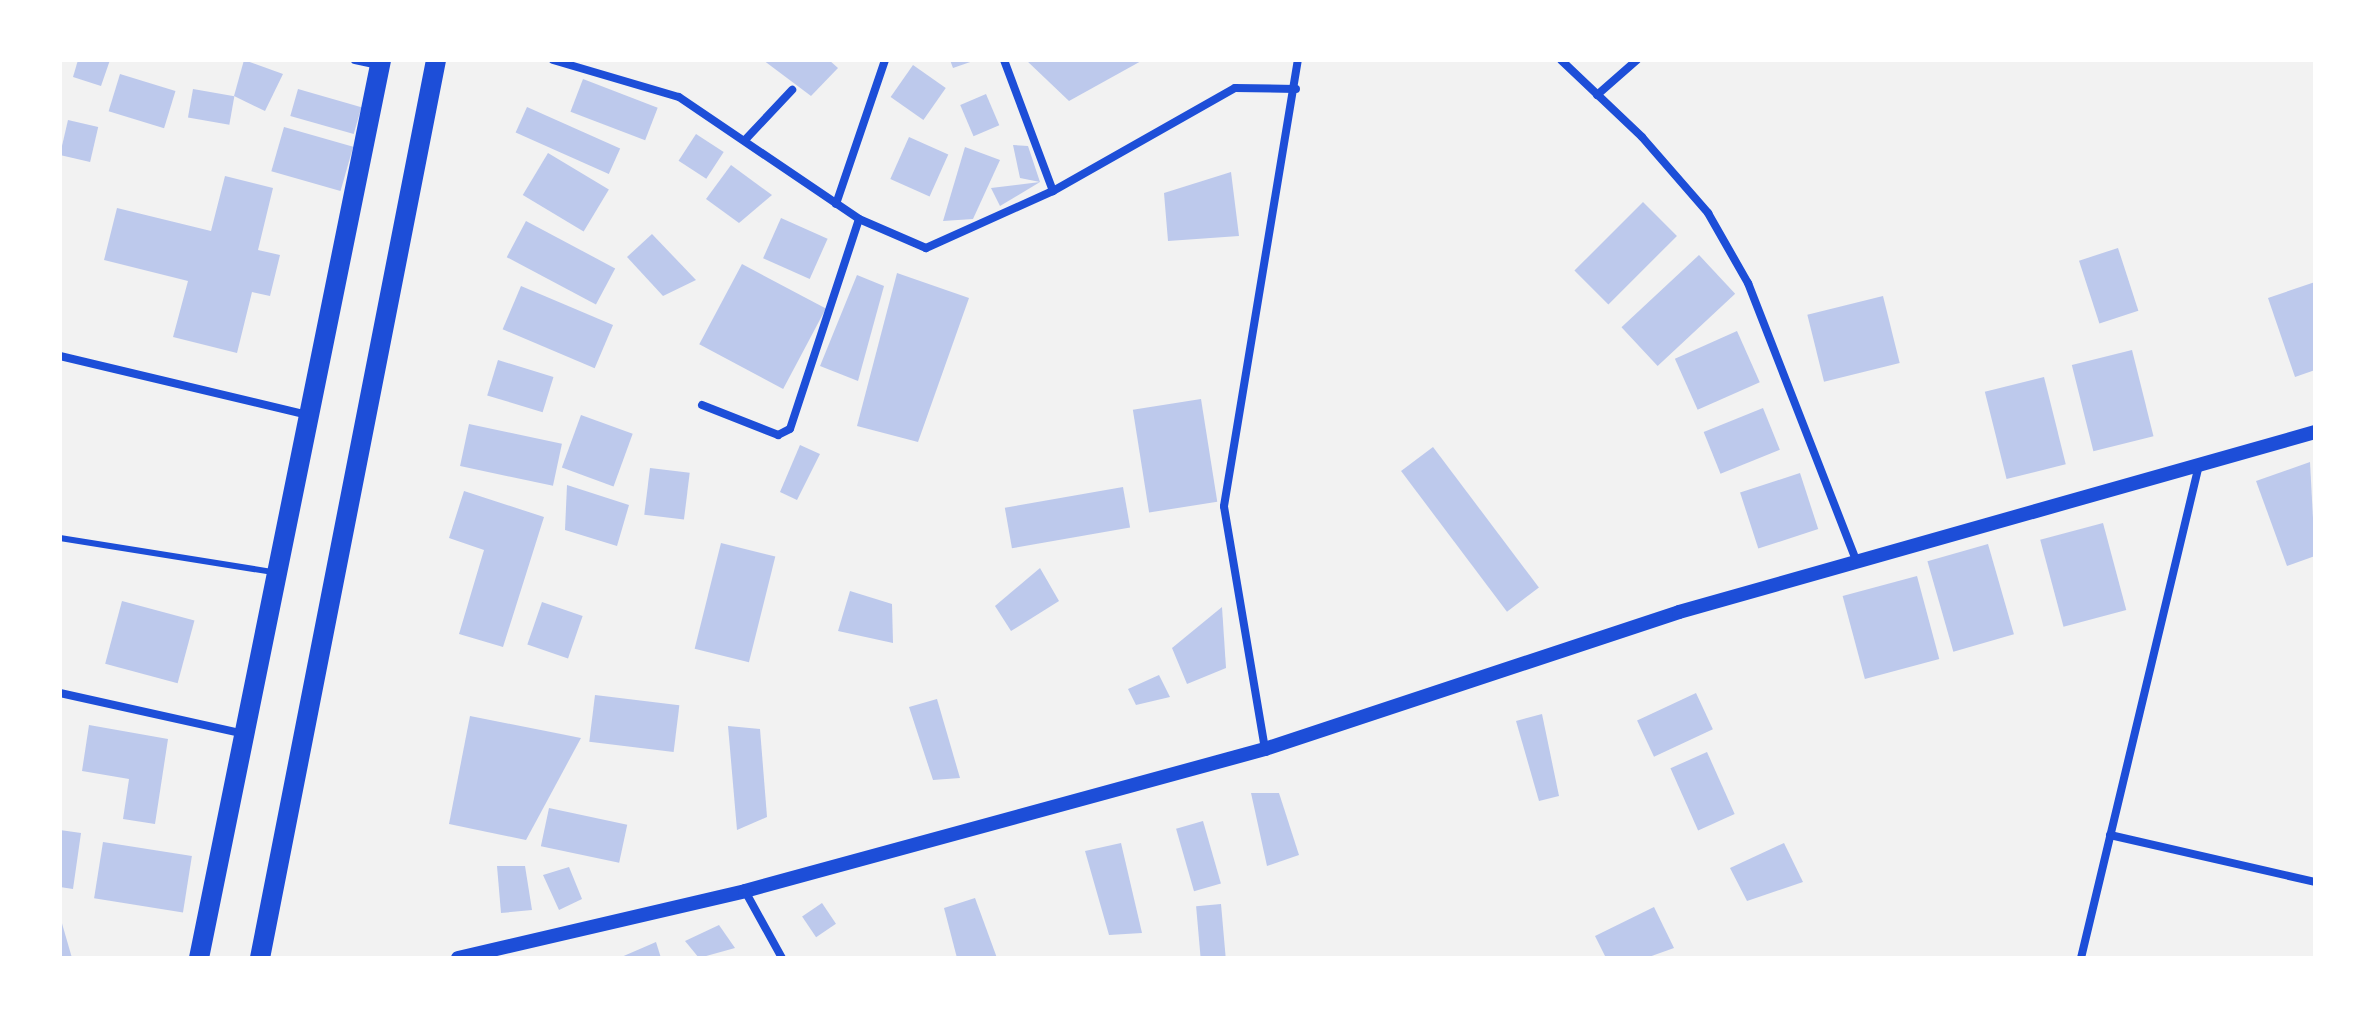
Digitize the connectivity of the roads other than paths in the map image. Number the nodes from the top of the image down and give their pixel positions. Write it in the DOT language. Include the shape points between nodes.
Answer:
graph roads {
  1 [pos="355,60"];
  2 [pos="436,60"];
  3 [pos="553,60"];
  4 [pos="885,60"];
  5 [pos="1004,60"];
  6 [pos="1298,60"];
  7 [pos="1561,60"];
  8 [pos="1637,60"];
  9 [pos="380,63"];
  10 [pos="1296,89"];
  11 [pos="792,90"];
  12 [pos="1597,95"];
  13 [pos="745,140"];
  14 [pos="1053,191"];
  15 [pos="836,204"];
  16 [pos="859,219"];
  17 [pos="60,356"];
  18 [pos="702,405"];
  19 [pos="304,414"];
  20 [pos="2315,432"];
  21 [pos="2199,465"];
  22 [pos="60,538"];
  23 [pos="1857,562"];
  24 [pos="273,572"];
  25 [pos="60,693"];
  26 [pos="240,733"];
  27 [pos="1265,749"];
  28 [pos="2110,835"];
  29 [pos="2315,882"];
  30 [pos="745,891"];
  31 [pos="199,958"];
  32 [pos="260,958"];
  33 [pos="458,958"];
  34 [pos="782,958"];
  35 [pos="2081,958"];
  1 -- 9 [label="street"];
  2 -- 32 [label="main road"];
  3 -- 13 [label="street" via="679,97"];
  4 -- 15 [label="street"];
  5 -- 14 [label="street"];
  6 -- 10 [label="street"];
  7 -- 12 [label="street"];
  8 -- 12 [label="street"];
  9 -- 19 [label="main road"];
  10 -- 14 [label="street" via="1235,88"];
  10 -- 27 [label="street" via="1224,506"];
  11 -- 13 [label="street"];
  12 -- 23 [label="street" via="1708,213 1748,283"];
  13 -- 15 [label="street"];
  14 -- 16 [label="street" via="926,248"];
  15 -- 16 [label="street"];
  16 -- 18 [label="street" via="790,429 778,435"];
  17 -- 19 [label="street"];
  19 -- 24 [label="main road"];
  20 -- 21 [label="street"];
  21 -- 23 [label="street"];
  21 -- 28 [label="street"];
  22 -- 24 [label="lane"];
  23 -- 27 [label="street"];
  24 -- 26 [label="main road"];
  25 -- 26 [label="street"];
  26 -- 31 [label="main road"];
  27 -- 30 [label="street"];
  28 -- 29 [label="street"];
  28 -- 35 [label="street"];
  30 -- 33 [label="street"];
  30 -- 34 [label="street"];
}
